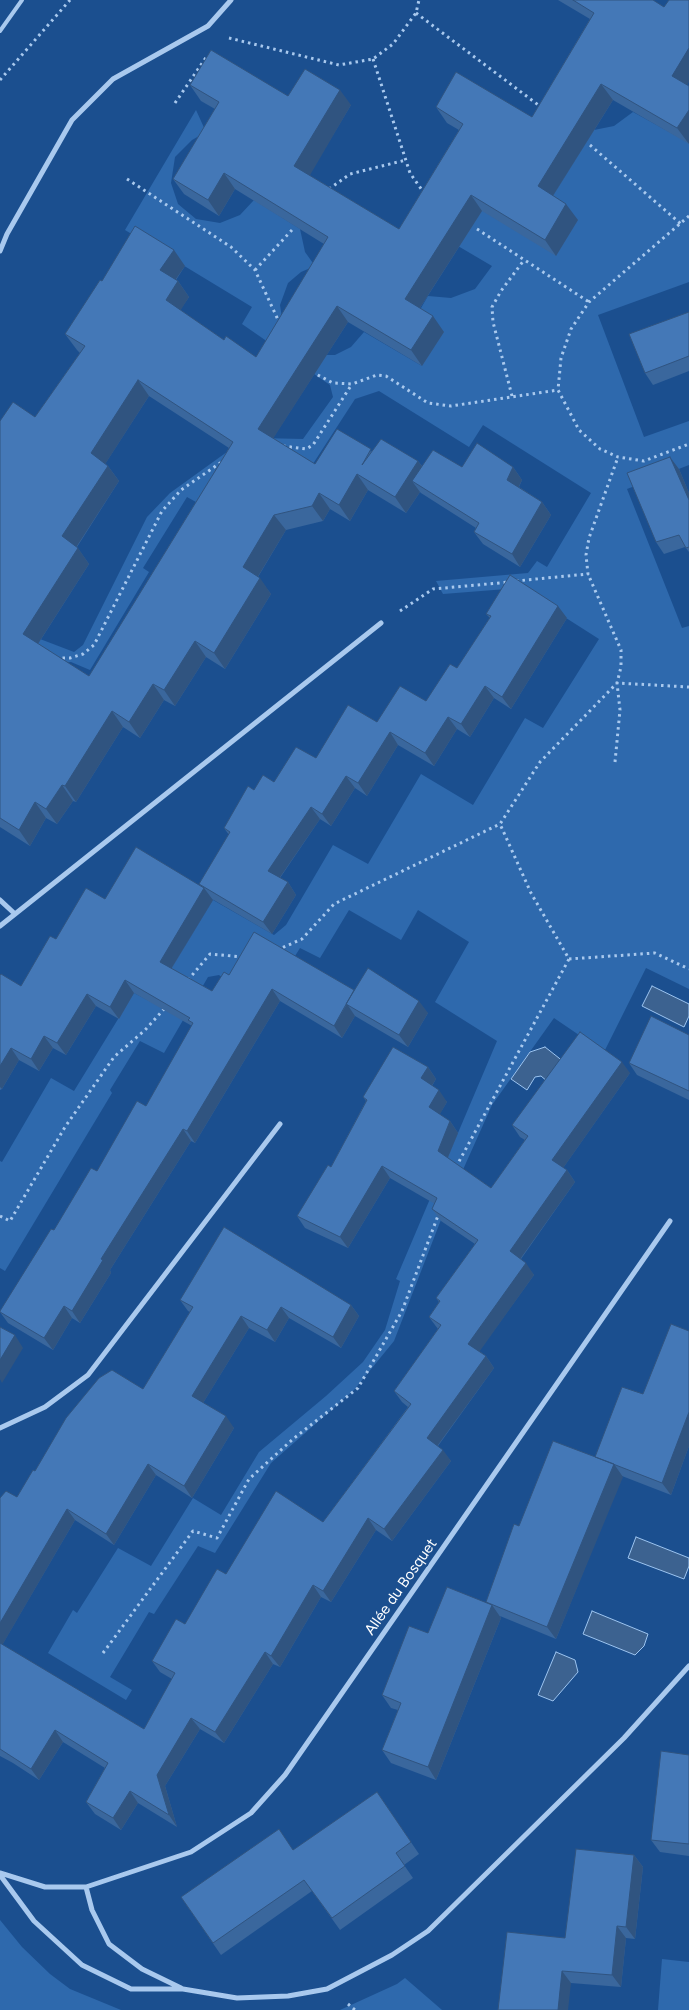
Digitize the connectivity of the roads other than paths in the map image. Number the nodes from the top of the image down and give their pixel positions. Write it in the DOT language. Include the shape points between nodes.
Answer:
graph roads {
  1 [pos="22,0"];
  2 [pos="231,0"];
  3 [pos="0,31"];
  4 [pos="0,251"];
  5 [pos="381,623"];
  6 [pos="0,900"];
  7 [pos="15,914"];
  8 [pos="0,926"];
  9 [pos="280,1124"];
  10 [pos="670,1220"];
  11 [pos="0,1428"];
  12 [pos="689,1666"];
  13 [pos="0,1874"];
  14 [pos="86,1887"];
  15 [pos="183,1990"];
  1 -- 3 [label="lane"];
  2 -- 4 [label="street" via="208,26 113,79 72,120"];
  5 -- 7 [label="street"];
  6 -- 7 [label="street"];
  7 -- 8 [label="street"];
  9 -- 11 [label="street" via="88,1375 45,1407"];
  10 -- 14 [label="street, Allée du Bosquet" via="285,1775 251,1813 191,1852"];
  12 -- 15 [label="street, Allée du Bosquet" via="624,1738 428,1931 392,1955 327,1989 288,1996 237,1998"];
  13 -- 14 [label="street, Allée du Bosquet" via="45,1887"];
  13 -- 15 [label="street, Allée du Bosquet" via="34,1921 82,1965 131,1989"];
  14 -- 15 [label="street, Allée du Bosquet" via="92,1910 109,1944 142,1969"];
}
